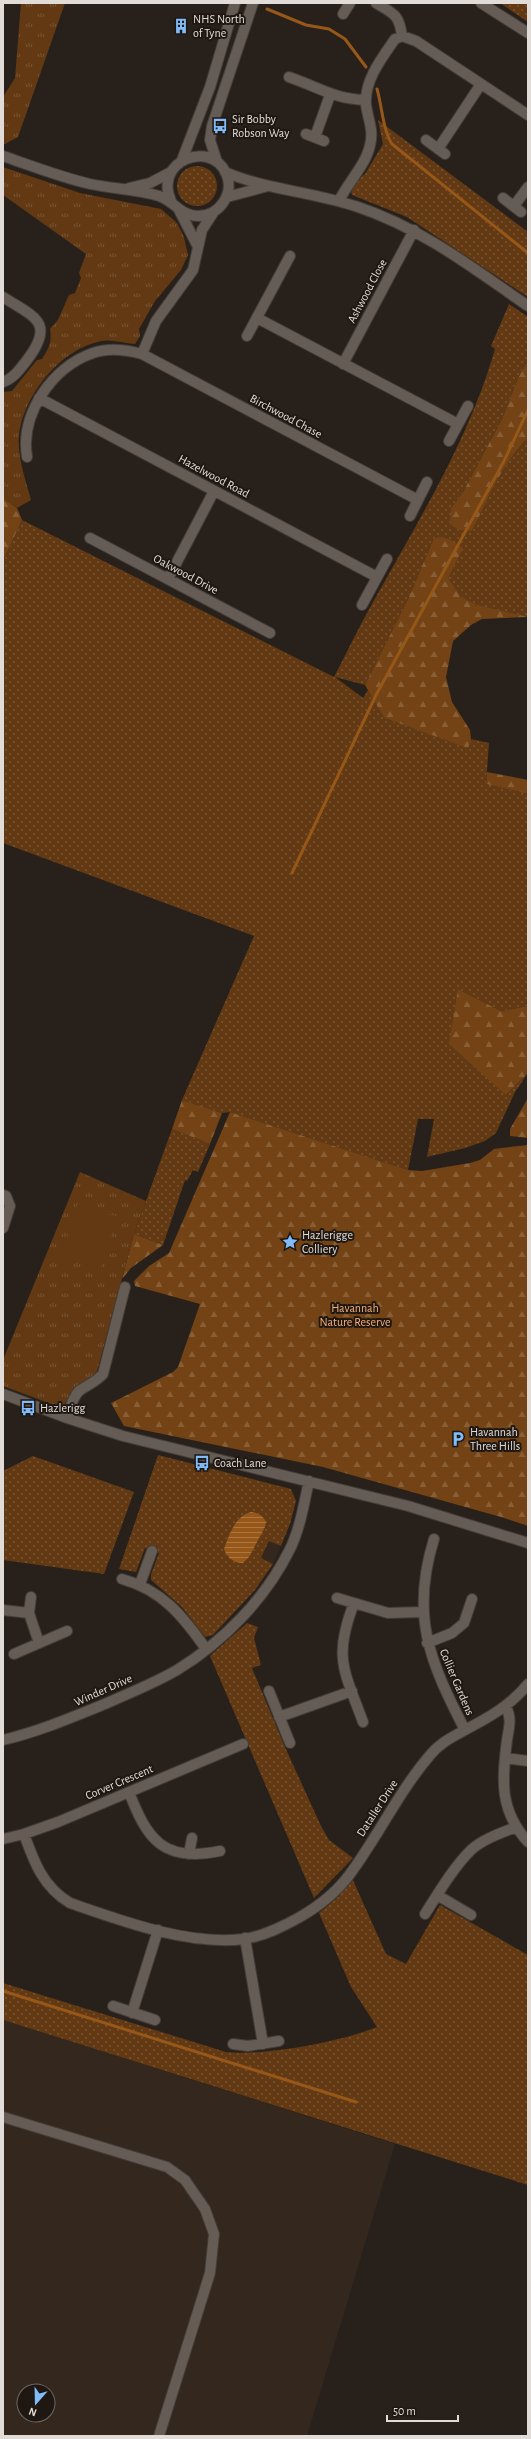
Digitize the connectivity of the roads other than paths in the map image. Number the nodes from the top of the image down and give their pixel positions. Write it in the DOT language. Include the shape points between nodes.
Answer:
graph roads {
  1 [pos="236,3"];
  2 [pos="253,3"];
  3 [pos="350,3"];
  4 [pos="376,3"];
  5 [pos="481,3"];
  6 [pos="343,14"];
  7 [pos="528,33"];
  8 [pos="402,36"];
  9 [pos="289,77"];
  10 [pos="481,84"];
  11 [pos="330,95"];
  12 [pos="366,100"];
  13 [pos="528,115"];
  14 [pos="315,138"];
  15 [pos="426,140"];
  16 [pos="3,156"];
  17 [pos="182,160"];
  18 [pos="217,162"];
  19 [pos="171,172"];
  20 [pos="225,172"];
  21 [pos="272,186"];
  22 [pos="528,187"];
  23 [pos="125,189"];
  24 [pos="227,197"];
  25 [pos="503,198"];
  26 [pos="171,201"];
  27 [pos="339,201"];
  28 [pos="179,210"];
  29 [pos="213,213"];
  30 [pos="414,230"];
  31 [pos="197,245"];
  32 [pos="290,256"];
  33 [pos="3,296"];
  34 [pos="528,306"];
  35 [pos="257,318"];
  36 [pos="247,336"];
  37 [pos="142,354"];
  38 [pos="343,364"];
  39 [pos="3,382"];
  40 [pos="39,398"];
  41 [pos="468,406"];
  42 [pos="458,424"];
  43 [pos="449,442"];
  44 [pos="27,457"];
  45 [pos="427,482"];
  46 [pos="214,491"];
  47 [pos="418,500"];
  48 [pos="410,516"];
  49 [pos="90,538"];
  50 [pos="387,559"];
  51 [pos="377,577"];
  52 [pos="168,579"];
  53 [pos="362,605"];
  54 [pos="270,633"];
  55 [pos="3,1194"];
  56 [pos="3,1228"];
  57 [pos="125,1287"];
  58 [pos="3,1394"];
  59 [pos="67,1418"];
  60 [pos="309,1481"];
  61 [pos="434,1539"];
  62 [pos="528,1543"];
  63 [pos="152,1551"];
  64 [pos="122,1579"];
  65 [pos="140,1584"];
  66 [pos="31,1597"];
  67 [pos="337,1598"];
  68 [pos="472,1599"];
  69 [pos="354,1603"];
  70 [pos="3,1610"];
  71 [pos="422,1612"];
  72 [pos="29,1613"];
  73 [pos="67,1631"];
  74 [pos="39,1643"];
  75 [pos="428,1643"];
  76 [pos="206,1649"];
  77 [pos="14,1654"];
  78 [pos="528,1684"];
  79 [pos="269,1691"];
  80 [pos="352,1691"];
  81 [pos="506,1706"];
  82 [pos="279,1717"];
  83 [pos="363,1722"];
  84 [pos="465,1730"];
  85 [pos="3,1740"];
  86 [pos="290,1743"];
  87 [pos="243,1744"];
  88 [pos="505,1758"];
  89 [pos="528,1761"];
  90 [pos="129,1792"];
  91 [pos="516,1827"];
  92 [pos="24,1834"];
  93 [pos="192,1838"];
  94 [pos="3,1839"];
  95 [pos="528,1842"];
  96 [pos="220,1850"];
  97 [pos="189,1854"];
  98 [pos="437,1896"];
  99 [pos="426,1914"];
  100 [pos="471,1915"];
  101 [pos="158,1930"];
  102 [pos="246,1938"];
  103 [pos="113,2006"];
  104 [pos="132,2013"];
  105 [pos="155,2020"];
  106 [pos="279,2041"];
  107 [pos="233,2044"];
  108 [pos="263,2044"];
  109 [pos="3,2117"];
  110 [pos="158,2436"];
  1 -- 17 [label="street" via="210,87"];
  2 -- 18 [label="street" via="212,126 210,140"];
  3 -- 6 [label="street"];
  4 -- 8 [label="street" via="400,20"];
  5 -- 7 [label="street"];
  8 -- 10 [label="street" via="416,41"];
  8 -- 12 [label="street" via="395,40 368,82"];
  9 -- 11 [label="street"];
  10 -- 13 [label="street"];
  10 -- 15 [label="street" via="441,152"];
  11 -- 12 [label="street" via="350,100"];
  11 -- 14 [label="street"];
  12 -- 27 [label="street" via="372,135 371,144"];
  16 -- 23 [label="street" via="89,184"];
  17 -- 18 [label="street" via="200,157"];
  17 -- 19 [label="street"];
  18 -- 20 [label="street"];
  19 -- 23 [label="street" via="150,183"];
  19 -- 26 [label="street" via="167,186"];
  20 -- 21 [label="street"];
  20 -- 24 [label="street" via="228,184"];
  21 -- 24 [label="street"];
  21 -- 27 [label="street"];
  22 -- 25 [label="street" via="518,209"];
  23 -- 26 [label="street"];
  24 -- 29 [label="street"];
  26 -- 28 [label="street"];
  27 -- 30 [label="street" via="381,215"];
  28 -- 29 [label="street" via="193,216"];
  28 -- 31 [label="street"];
  29 -- 31 [label="street" via="202,230"];
  30 -- 34 [label="street"];
  30 -- 38 [label="street, Ashwood Close"];
  31 -- 37 [label="street" via="193,270 156,321"];
  32 -- 35 [label="street"];
  33 -- 39 [label="street" via="35,318 42,335 36,348 18,372"];
  35 -- 36 [label="street"];
  35 -- 38 [label="street"];
  37 -- 40 [label="street" via="116,350 93,353 64,370"];
  37 -- 47 [label="street, Birchwood Chase"];
  38 -- 42 [label="street"];
  40 -- 44 [label="street" via="27,433"];
  40 -- 46 [label="street, Hazelwood Road"];
  41 -- 42 [label="street"];
  42 -- 43 [label="street"];
  45 -- 47 [label="street"];
  46 -- 51 [label="street, Hazelwood Road"];
  46 -- 52 [label="street"];
  47 -- 48 [label="street"];
  49 -- 52 [label="street, Oakwood Drive"];
  50 -- 51 [label="street"];
  51 -- 53 [label="street"];
  52 -- 54 [label="street, Oakwood Drive"];
  55 -- 56 [label="street" via="10,1206"];
  57 -- 59 [label="street" via="104,1374 79,1392 73,1400"];
  58 -- 59 [label="street"];
  59 -- 60 [label="street" via="123,1436"];
  60 -- 62 [label="street" via="408,1506"];
  60 -- 76 [label="street, Winder Drive" via="290,1549 275,1577 256,1602"];
  61 -- 71 [label="street, Collier Gardens" via="424,1579"];
  63 -- 65 [label="street"];
  64 -- 65 [label="street"];
  65 -- 76 [label="street" via="166,1600"];
  66 -- 72 [label="street"];
  67 -- 69 [label="street"];
  68 -- 75 [label="street, Collier Gardens" via="464,1623 452,1633"];
  69 -- 71 [label="street" via="388,1613"];
  69 -- 80 [label="street" via="344,1629 341,1649"];
  70 -- 72 [label="street"];
  71 -- 75 [label="street, Collier Gardens"];
  72 -- 74 [label="street"];
  73 -- 74 [label="street"];
  74 -- 77 [label="street"];
  75 -- 84 [label="street, Collier Gardens" via="433,1663"];
  76 -- 85 [label="street, Winder Drive" via="175,1671 122,1696 61,1722"];
  78 -- 81 [label="street, Dataller Drive" via="517,1698"];
  79 -- 82 [label="street"];
  80 -- 82 [label="street"];
  80 -- 83 [label="street"];
  81 -- 84 [label="street, Dataller Drive"];
  81 -- 88 [label="street" via="510,1718"];
  82 -- 86 [label="street"];
  84 -- 102 [label="street, Dataller Drive" via="432,1752 408,1784 350,1874 332,1894 292,1922 270,1932"];
  87 -- 90 [label="street, Corver Crescent"];
  88 -- 89 [label="street"];
  88 -- 91 [label="street" via="504,1792 507,1809"];
  90 -- 92 [label="street, Corver Crescent"];
  90 -- 97 [label="street" via="142,1825 151,1837 168,1847"];
  91 -- 95 [label="street"];
  91 -- 98 [label="street" via="497,1834 472,1849"];
  92 -- 94 [label="street, Corver Crescent"];
  92 -- 101 [label="street, Dataller Drive" via="37,1868 59,1896 70,1903"];
  93 -- 97 [label="street"];
  96 -- 97 [label="street" via="205,1854"];
  98 -- 99 [label="street"];
  98 -- 100 [label="street"];
  101 -- 102 [label="street, Dataller Drive" via="193,1938"];
  101 -- 104 [label="street"];
  102 -- 108 [label="street"];
  103 -- 104 [label="street"];
  104 -- 105 [label="street"];
  106 -- 108 [label="street"];
  107 -- 108 [label="street"];
  109 -- 110 [label="street" via="167,2167 185,2180 205,2209 214,2234 210,2273"];
}
